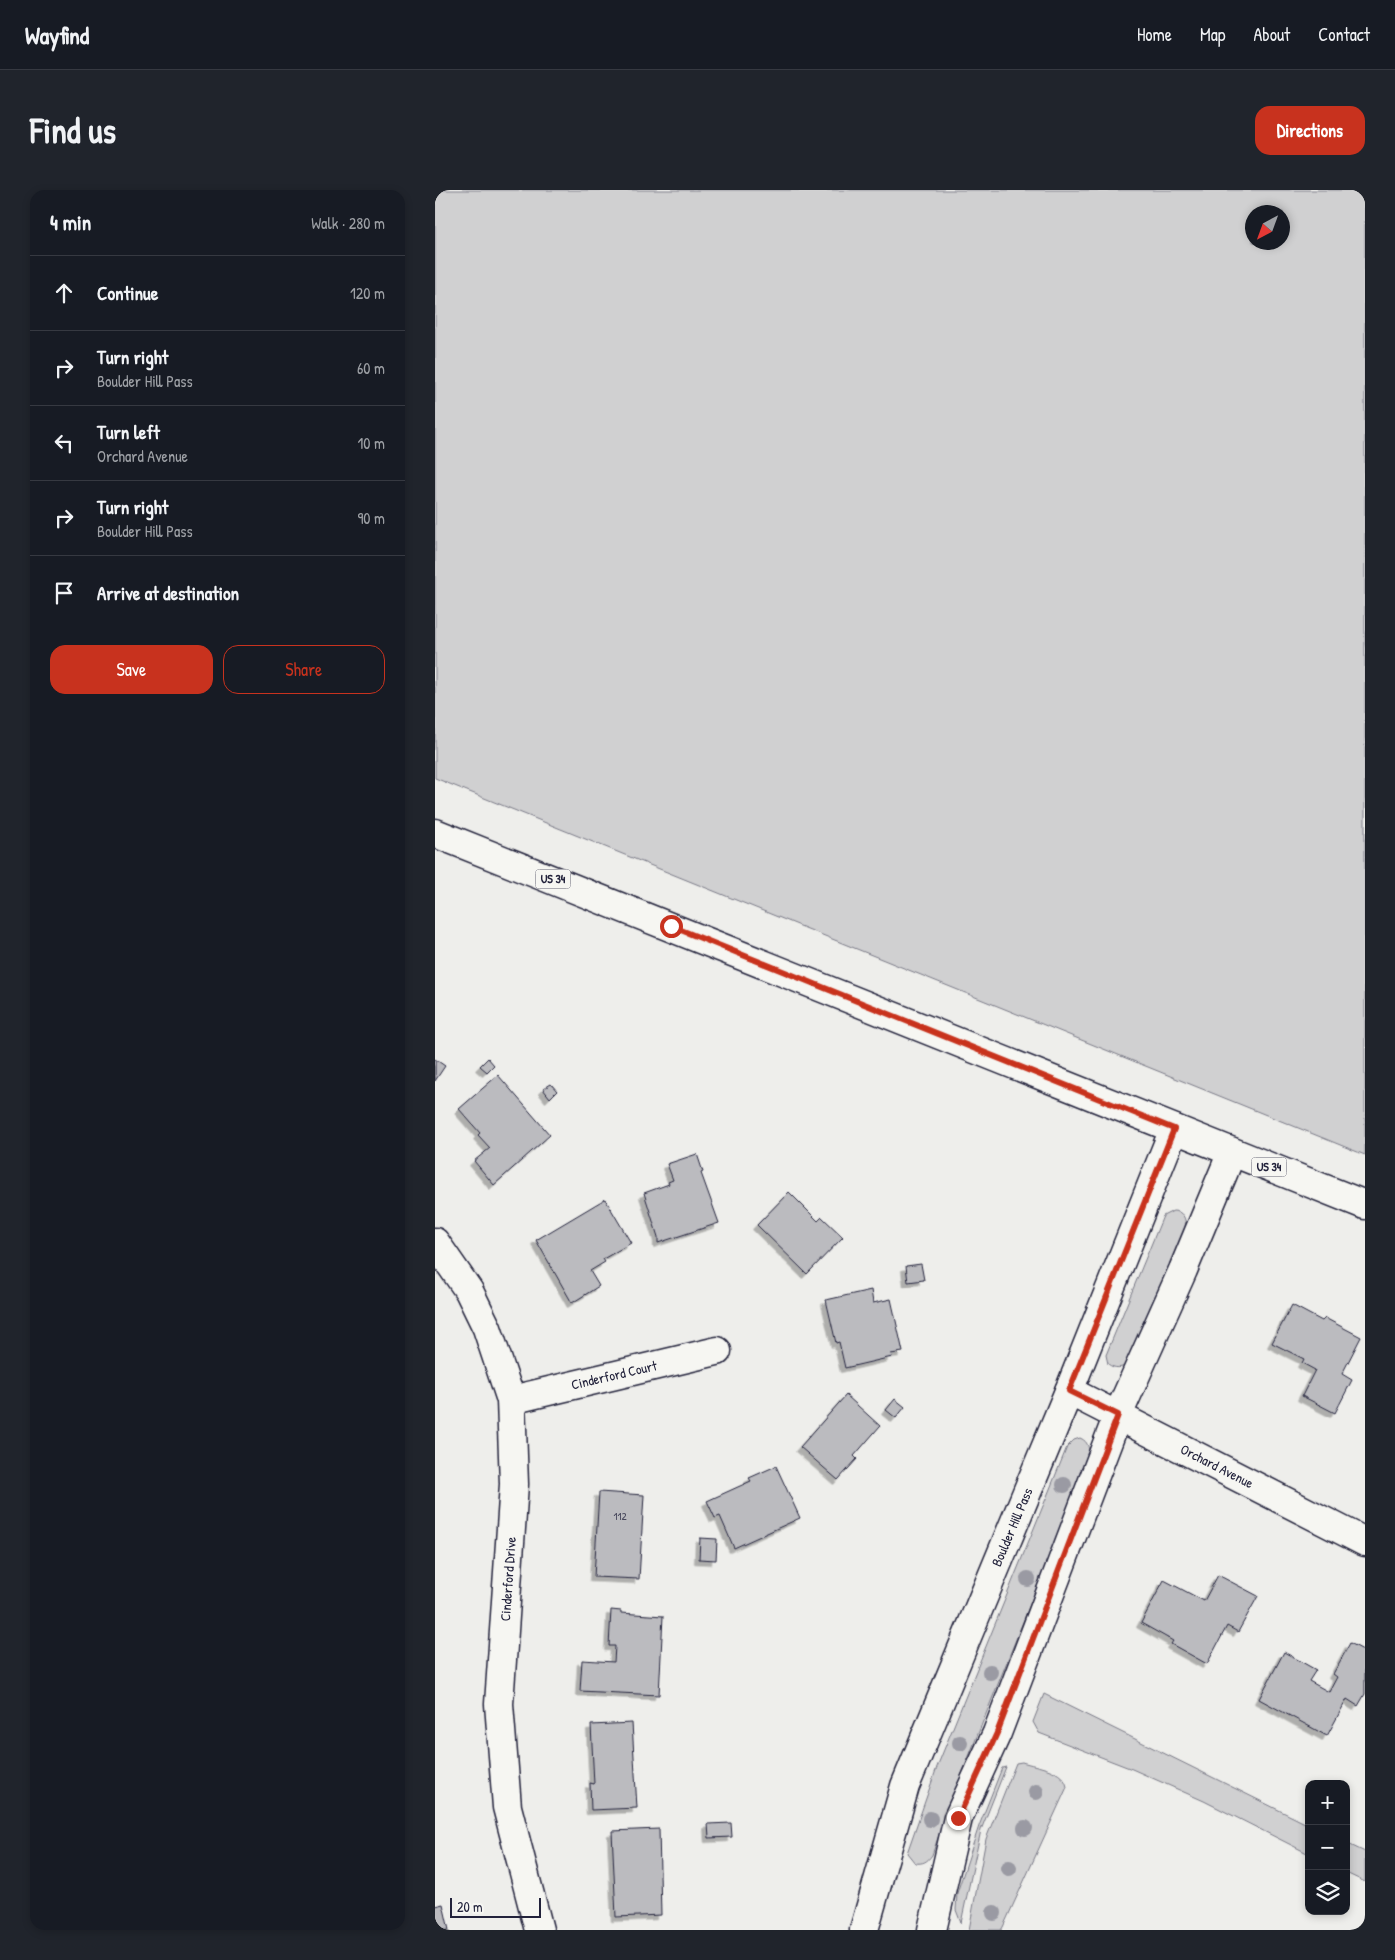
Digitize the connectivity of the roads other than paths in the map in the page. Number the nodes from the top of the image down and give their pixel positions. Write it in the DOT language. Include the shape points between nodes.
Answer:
graph roads {
  1 [pos="435,832"];
  2 [pos="1174,1129"];
  3 [pos="1232,1152"];
  4 [pos="1365,1205"];
  5 [pos="435,1242"];
  6 [pos="717,1351"];
  7 [pos="1069,1391"];
  8 [pos="511,1400"];
  9 [pos="1118,1415"];
  10 [pos="1365,1542"];
  11 [pos="539,1930"];
  12 [pos="864,1930"];
  13 [pos="932,1930"];
  1 -- 2 [label="street, US 34"];
  2 -- 3 [label="street, US 34"];
  2 -- 7 [label="street, Boulder Hill Pass"];
  3 -- 4 [label="street, US 34"];
  3 -- 9 [label="street"];
  5 -- 8 [label="street, Cinderford Drive" via="469,1291 487,1328"];
  6 -- 8 [label="street, Cinderford Court"];
  7 -- 9 [label="street, Orchard Avenue"];
  7 -- 12 [label="street, Boulder Hill Pass" via="905,1786"];
  8 -- 11 [label="street, Cinderford Drive" via="514,1484 499,1704 507,1807"];
  9 -- 10 [label="street, Orchard Avenue"];
  9 -- 13 [label="street" via="997,1733 958,1818"];
}
